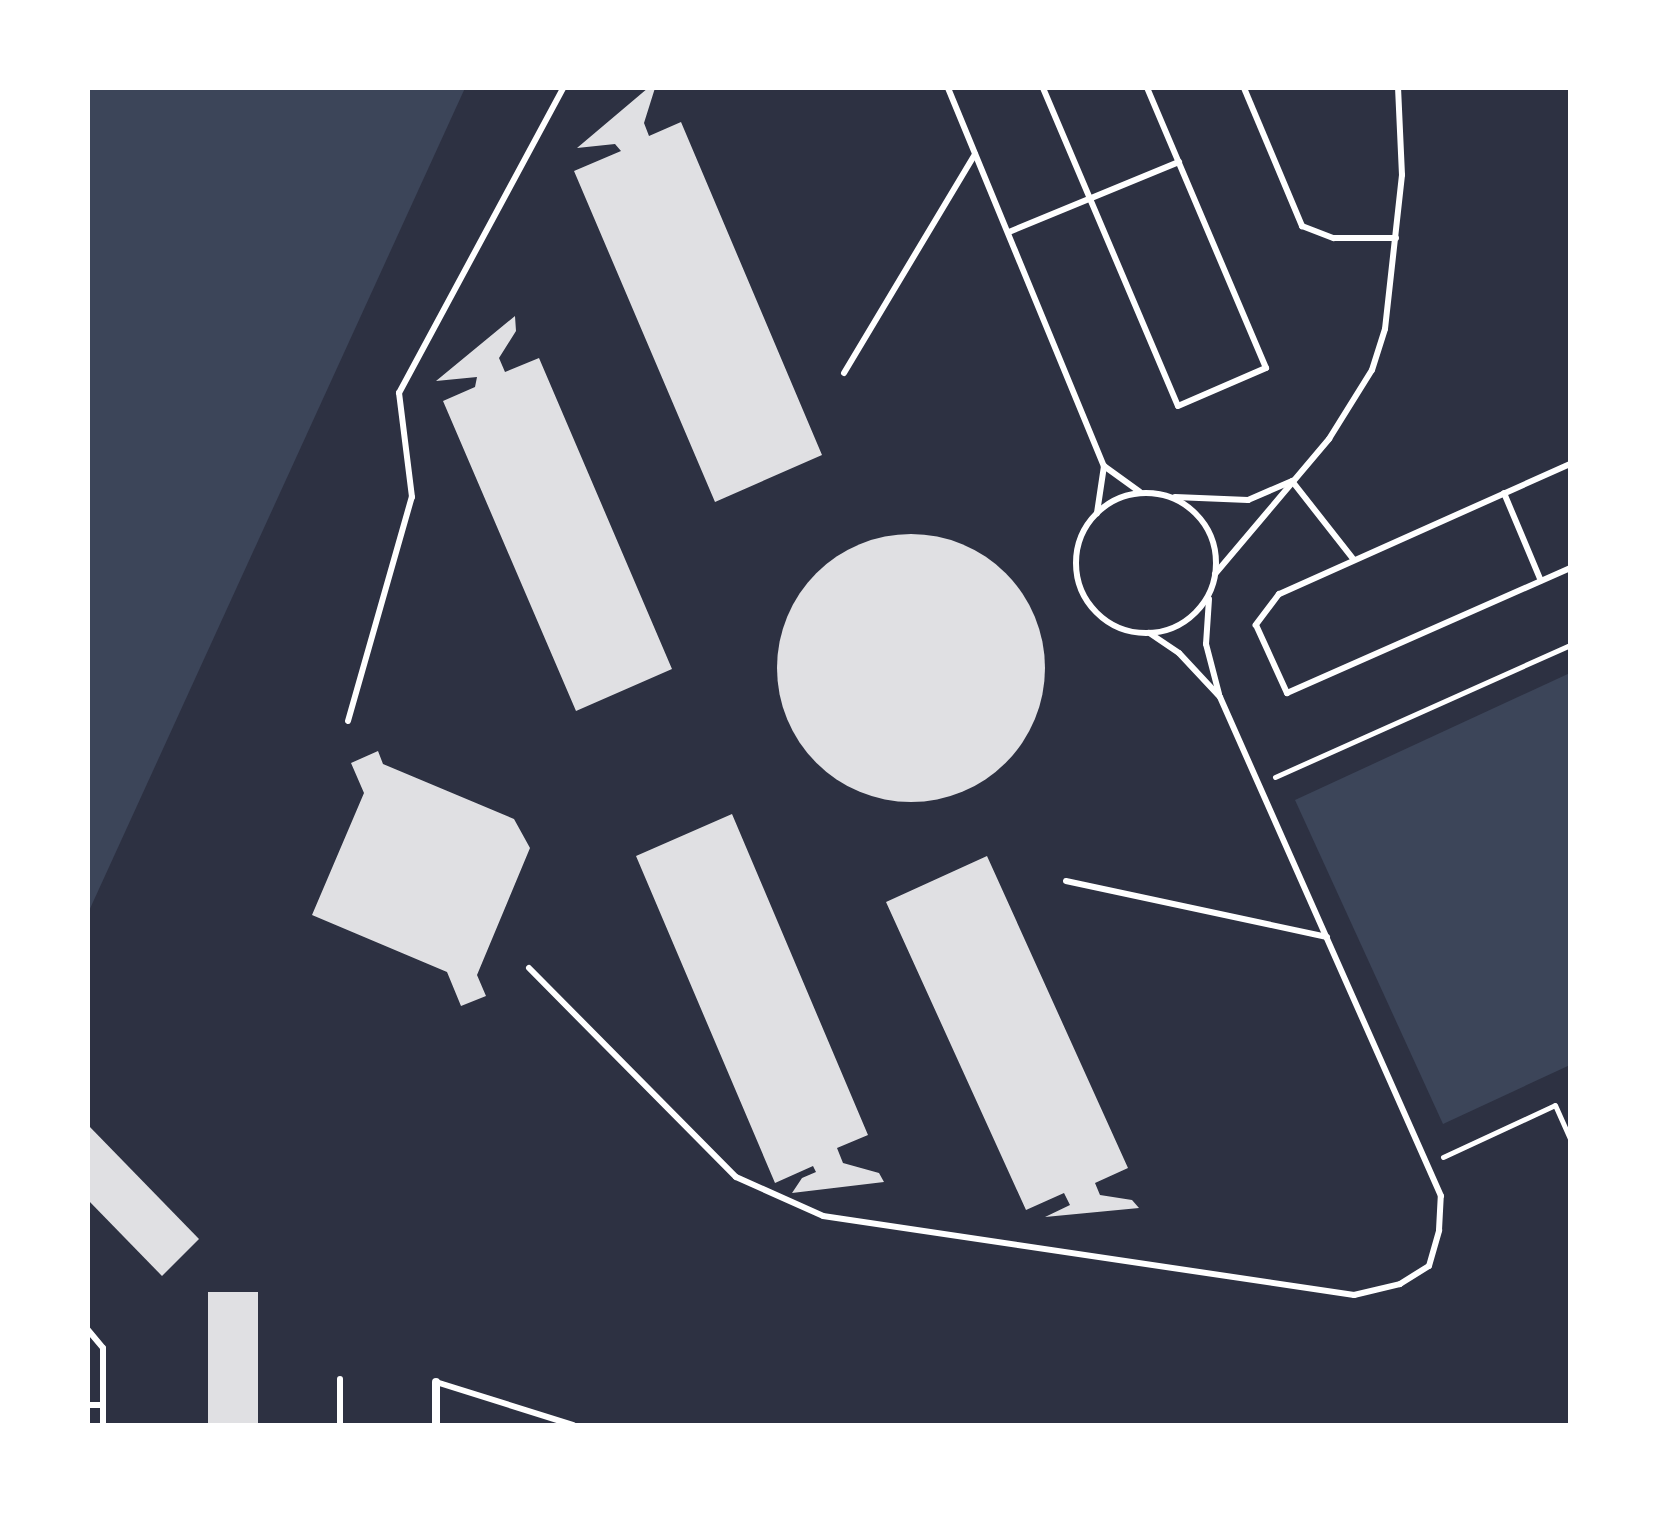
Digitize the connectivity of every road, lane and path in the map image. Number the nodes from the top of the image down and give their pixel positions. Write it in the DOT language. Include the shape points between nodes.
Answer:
graph roads {
  1 [pos="563,88"];
  2 [pos="948,88"];
  3 [pos="1043,88"];
  4 [pos="1147,88"];
  5 [pos="1244,88"];
  6 [pos="1398,88"];
  7 [pos="975,154"];
  8 [pos="1179,162"];
  9 [pos="1090,199"];
  10 [pos="1009,232"];
  11 [pos="1396,238"];
  12 [pos="844,373"];
  13 [pos="1570,464"];
  14 [pos="1104,466"];
  15 [pos="1292,481"];
  16 [pos="1141,493"];
  17 [pos="1504,493"];
  18 [pos="1172,497"];
  19 [pos="1097,513"];
  20 [pos="1354,560"];
  21 [pos="1570,568"];
  22 [pos="1215,574"];
  23 [pos="1541,581"];
  24 [pos="1211,590"];
  25 [pos="1149,633"];
  26 [pos="1570,645"];
  27 [pos="1220,697"];
  28 [pos="348,721"];
  29 [pos="1259,785"];
  30 [pos="1066,881"];
  31 [pos="1327,937"];
  32 [pos="529,968"];
  33 [pos="1570,1139"];
  34 [pos="1427,1164"];
  35 [pos="88,1330"];
  36 [pos="340,1379"];
  37 [pos="436,1382"];
  38 [pos="88,1405"];
  39 [pos="103,1405"];
  40 [pos="103,1425"];
  41 [pos="340,1425"];
  42 [pos="436,1425"];
  43 [pos="573,1425"];
  1 -- 28 [label="lane" via="399,393 412,497"];
  2 -- 7 [label="lane"];
  3 -- 9 [label="lane"];
  4 -- 8 [label="lane"];
  5 -- 11 [label="lane" via="1302,226 1334,238"];
  6 -- 11 [label="lane" via="1402,175"];
  7 -- 10 [label="lane"];
  7 -- 12 [label="lane"];
  8 -- 9 [label="lane"];
  8 -- 9 [label="lane" via="1266,368 1178,406"];
  9 -- 10 [label="lane"];
  10 -- 14 [label="lane"];
  11 -- 15 [label="lane" via="1385,329 1372,370 1339,426"];
  13 -- 17 [label="lane"];
  14 -- 16 [label="lane"];
  14 -- 19 [label="lane"];
  15 -- 18 [label="lane" via="1248,500"];
  15 -- 20 [label="lane"];
  15 -- 22 [label="lane"];
  16 -- 18 [label="lane"];
  16 -- 19 [label="lane"];
  17 -- 20 [label="lane"];
  17 -- 23 [label="lane"];
  18 -- 22 [label="lane" via="1199,515 1207,529"];
  19 -- 25 [label="lane" via="1077,558 1082,591 1102,618"];
  20 -- 23 [label="lane" via="1279,594 1265,607 1256,625 1287,693"];
  21 -- 23 [label="lane"];
  22 -- 24 [label="lane"];
  24 -- 25 [label="lane" via="1193,615"];
  24 -- 27 [label="lane" via="1206,644"];
  25 -- 27 [label="lane" via="1179,653"];
  26 -- 29 [label="path"];
  27 -- 29 [label="lane"];
  29 -- 31 [label="lane"];
  30 -- 31 [label="lane"];
  31 -- 34 [label="lane"];
  32 -- 34 [label="lane" via="736,1177 823,1216 1354,1295 1400,1284 1429,1266 1441,1196"];
  33 -- 34 [label="path" via="1555,1105"];
  35 -- 39 [label="lane" via="103,1348"];
  36 -- 41 [label="lane"];
  37 -- 42 [label="street"];
  37 -- 43 [label="lane"];
  38 -- 39 [label="lane"];
  39 -- 40 [label="lane"];
}
